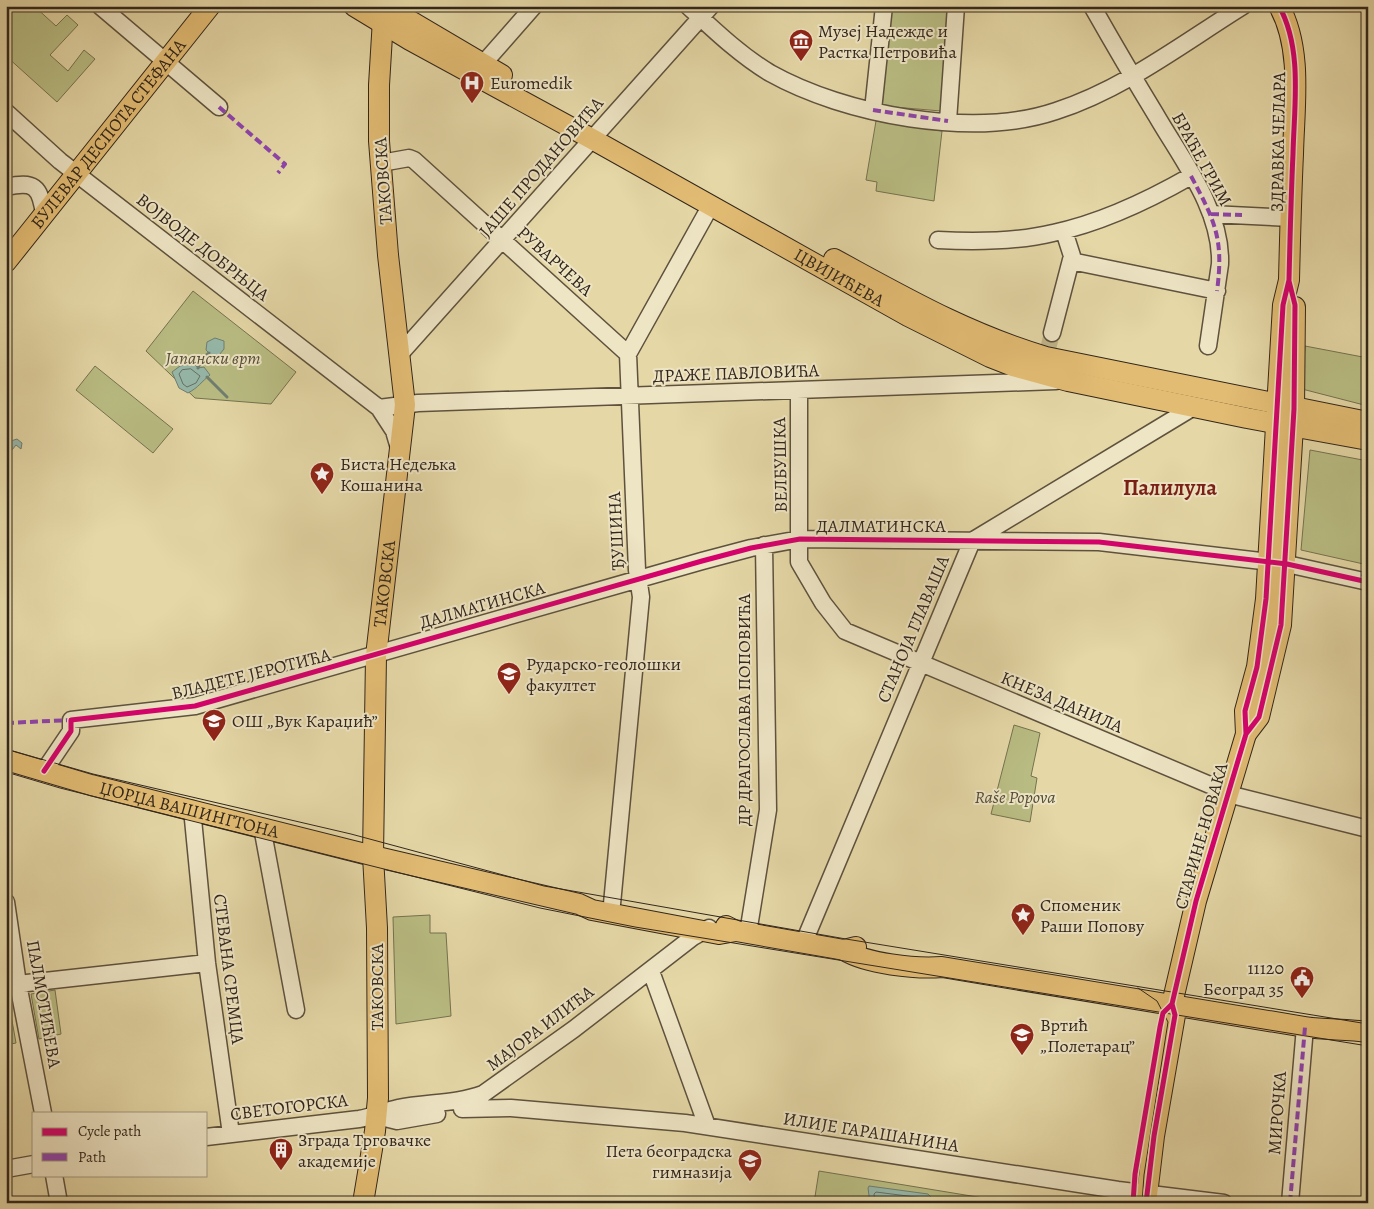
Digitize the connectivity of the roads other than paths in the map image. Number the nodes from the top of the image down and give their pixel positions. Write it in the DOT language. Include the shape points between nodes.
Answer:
graph roads {
  1 [pos="100,6"];
  2 [pos="210,6"];
  3 [pos="354,6"];
  4 [pos="534,6"];
  5 [pos="688,6"];
  6 [pos="884,6"];
  7 [pos="956,6"];
  8 [pos="1092,6"];
  9 [pos="1243,6"];
  10 [pos="1279,6"];
  11 [pos="382,12"];
  12 [pos="706,12"];
  13 [pos="164,63"];
  14 [pos="483,64"];
  15 [pos="1133,76"];
  16 [pos="219,107"];
  17 [pos="873,110"];
  18 [pos="6,112"];
  19 [pos="948,122"];
  20 [pos="597,134"];
  21 [pos="381,163"];
  22 [pos="76,173"];
  23 [pos="1191,176"];
  24 [pos="6,187"];
  25 [pos="711,205"];
  26 [pos="44,214"];
  27 [pos="1211,214"];
  28 [pos="1291,218"];
  29 [pos="1064,231"];
  30 [pos="938,240"];
  31 [pos="503,241"];
  32 [pos="1072,261"];
  33 [pos="6,262"];
  34 [pos="1217,292"];
  35 [pos="1052,333"];
  36 [pos="1208,346"];
  37 [pos="400,354"];
  38 [pos="628,354"];
  39 [pos="1068,381"];
  40 [pos="799,391"];
  41 [pos="629,397"];
  42 [pos="405,405"];
  43 [pos="379,408"];
  44 [pos="1192,408"];
  45 [pos="1286,416"];
  46 [pos="1368,422"];
  47 [pos="1368,440"];
  48 [pos="400,450"];
  49 [pos="800,539"];
  50 [pos="972,541"];
  51 [pos="764,545"];
  52 [pos="1278,563"];
  53 [pos="639,581"];
  54 [pos="1368,582"];
  55 [pos="376,656"];
  56 [pos="920,664"];
  57 [pos="6,760"];
  58 [pos="44,771"];
  59 [pos="1228,793"];
  60 [pos="192,809"];
  61 [pos="262,827"];
  62 [pos="1368,829"];
  63 [pos="373,856"];
  64 [pos="6,902"];
  65 [pos="579,904"];
  66 [pos="612,904"];
  67 [pos="726,932"];
  68 [pos="804,942"];
  69 [pos="207,963"];
  70 [pos="652,974"];
  71 [pos="620,994"];
  72 [pos="15,995"];
  73 [pos="1172,1004"];
  74 [pos="296,1010"];
  75 [pos="1305,1027"];
  76 [pos="1326,1030"];
  77 [pos="1368,1032"];
  78 [pos="1368,1042"];
  79 [pos="487,1092"];
  80 [pos="511,1108"];
  81 [pos="462,1109"];
  82 [pos="43,1112"];
  83 [pos="377,1116"];
  84 [pos="707,1126"];
  85 [pos="231,1134"];
  86 [pos="208,1137"];
  87 [pos="32,1164"];
  88 [pos="6,1169"];
  89 [pos="54,1176"];
  90 [pos="1140,1197"];
  91 [pos="59,1203"];
  92 [pos="364,1203"];
  93 [pos="1224,1203"];
  94 [pos="1290,1203"];
  1 -- 13 [label="street"];
  2 -- 13 [label="main road, БУЛЕВАР ДЕСПОТА СТЕФАНА"];
  3 -- 11 [label="main road, ЦВИЈИЋЕВА"];
  4 -- 14 [label="street"];
  5 -- 12 [label="street"];
  6 -- 17 [label="street"];
  7 -- 19 [label="street"];
  8 -- 15 [label="street, БРАЋЕ ГРИМ"];
  9 -- 15 [label="street"];
  10 -- 28 [label="main road, ЗДРАВКА ЧЕЛАРА" via="1288,26 1293,57"];
  11 -- 14 [label="main road, ЦВИЈИЋЕВА" via="392,18 408,20"];
  11 -- 20 [label="main road, ЦВИЈИЋЕВА"];
  11 -- 21 [label="main road, ТАКОВСКА" via="378,99"];
  12 -- 17 [label="street" via="746,56 782,79 822,96"];
  12 -- 20 [label="street, ЈАШЕ ПРОДАНОВИЋА"];
  13 -- 16 [label="street"];
  13 -- 22 [label="main road, БУЛЕВАР ДЕСПОТА СТЕФАНА"];
  14 -- 20 [label="main road, ЦВИЈИЋЕВА"];
  15 -- 19 [label="street" via="1071,106 1038,116 995,124"];
  15 -- 23 [label="street, БРАЋЕ ГРИМ"];
  17 -- 19 [label="street"];
  18 -- 22 [label="street, ВОЈВОДЕ ДОБРЊЦА"];
  20 -- 25 [label="main road, ЦВИЈИЋЕВА"];
  20 -- 31 [label="street, ЈАШЕ ПРОДАНОВИЋА"];
  20 -- 45 [label="main road, ЦВИЈИЋЕВА" via="976,334"];
  21 -- 31 [label="street, РУВАРЧЕВА" via="414,160"];
  21 -- 37 [label="main road, ТАКОВСКА"];
  22 -- 26 [label="main road, БУЛЕВАР ДЕСПОТА СТЕФАНА"];
  22 -- 43 [label="street, ВОЈВОДЕ ДОБРЊЦА"];
  23 -- 27 [label="street, БРАЋЕ ГРИМ"];
  23 -- 29 [label="street" via="1139,202"];
  24 -- 26 [label="street" via="23,183 33,186 42,197"];
  25 -- 38 [label="street"];
  25 -- 39 [label="main road, ЦВИЈИЋЕВА" via="942,334 1013,366"];
  26 -- 33 [label="main road, БУЛЕВАР ДЕСПОТА СТЕФАНА"];
  27 -- 28 [label="street"];
  27 -- 34 [label="street, БРАЋЕ ГРИМ" via="1220,251"];
  28 -- 45 [label="main road, ЗДРАВКА ЧЕЛАРА" via="1289,280 1284,305"];
  29 -- 30 [label="street" via="985,241"];
  29 -- 32 [label="street" via="1072,251"];
  31 -- 37 [label="street, ЈАШЕ ПРОДАНОВИЋА"];
  31 -- 38 [label="street, РУВАРЧЕВА"];
  32 -- 34 [label="street"];
  32 -- 35 [label="street"];
  34 -- 36 [label="street, БРАЋЕ ГРИМ"];
  37 -- 42 [label="main road, ТАКОВСКА"];
  38 -- 41 [label="street, ЂУШИНА"];
  39 -- 40 [label="street, ДРАЖЕ ПАВЛОВИЋА"];
  39 -- 44 [label="main road, ЦВИЈИЋЕВА"];
  40 -- 41 [label="street, ДРАЖЕ ПАВЛОВИЋА"];
  40 -- 49 [label="street, ВЕЛБУШКА"];
  41 -- 42 [label="street, ДРАЖЕ ПАВЛОВИЋА"];
  41 -- 53 [label="street, ЂУШИНА"];
  42 -- 43 [label="street"];
  42 -- 48 [label="main road, ТАКОВСКА"];
  43 -- 48 [label="street, ВОЈВОДЕ ДОБРЊЦА" via="394,431"];
  44 -- 45 [label="main road, ЦВИЈИЋЕВА"];
  44 -- 50 [label="street"];
  45 -- 46 [label="main road, ЦВИЈИЋЕВА"];
  45 -- 47 [label="main road, ЦВИЈИЋЕВА"];
  45 -- 52 [label="main road, СТАРИНЕ НОВАКА"];
  48 -- 55 [label="main road, ТАКОВСКА"];
  49 -- 50 [label="street, ДАЛМАТИНСКА"];
  49 -- 51 [label="street, ДАЛМАТИНСКА"];
  49 -- 56 [label="street, КНЕЗА ДАНИЛА" via="799,562 802,569 839,626 851,635"];
  50 -- 52 [label="street, ДАЛМАТИНСКА" via="1099,542"];
  50 -- 56 [label="street, СТАНОЈА ГЛАВАША"];
  51 -- 53 [label="street, ДАЛМАТИНСКА"];
  51 -- 67 [label="street, ДР ДРАГОСЛАВА ПОПОВИЋА" via="768,810"];
  52 -- 54 [label="street, ДАЛМАТИНСКА"];
  52 -- 59 [label="main road, СТАРИНЕ НОВАКА" via="1245,712 1246,734"];
  53 -- 55 [label="street, ДАЛМАТИНСКА"];
  53 -- 66 [label="street, ЂУШИНА" via="640,607"];
  55 -- 58 [label="street, ВЛАДЕТЕ ЈЕРОТИЋА" via="195,706 71,720 71,731"];
  55 -- 63 [label="main road, ТАКОВСКА"];
  56 -- 59 [label="street, КНЕЗА ДАНИЛА"];
  56 -- 68 [label="street, СТАНОЈА ГЛАВАША"];
  57 -- 58 [label="main road, ЏОРЏА ВАШИНГТОНА"];
  58 -- 60 [label="main road, ЏОРЏА ВАШИНГТОНА"];
  59 -- 62 [label="street, КНЕЗА ДАНИЛА"];
  59 -- 73 [label="main road, СТАРИНЕ НОВАКА" via="1196,901"];
  60 -- 61 [label="main road, ЏОРЏА ВАШИНГТОНА"];
  60 -- 69 [label="street, СТЕВАНА СРЕМЦА"];
  61 -- 63 [label="main road, ЏОРЏА ВАШИНГТОНА"];
  61 -- 74 [label="street"];
  63 -- 65 [label="main road, ЏОРЏА ВАШИНГТОНА"];
  63 -- 83 [label="main road, ТАКОВСКА" via="377,936"];
  64 -- 72 [label="street, ПАЛМОТИЋЕВА"];
  65 -- 66 [label="main road" via="594,901"];
  65 -- 67 [label="main road" via="592,910"];
  66 -- 67 [label="main road" via="721,924"];
  67 -- 68 [label="main road"];
  67 -- 70 [label="street, МАЈОРА ИЛИЋА"];
  67 -- 71 [label="street, МАЈОРА ИЛИЋА"];
  68 -- 73 [label="main road" via="844,950 855,957 925,968 942,967"];
  69 -- 72 [label="street"];
  69 -- 85 [label="street, СТЕВАНА СРЕМЦА"];
  70 -- 71 [label="street, МАЈОРА ИЛИЋА"];
  70 -- 84 [label="street"];
  71 -- 79 [label="street, МАЈОРА ИЛИЋА"];
  72 -- 82 [label="street, ПАЛМОТИЋЕВА"];
  73 -- 75 [label="main road"];
  73 -- 90 [label="main road, СТАРИНЕ НОВАКА" via="1163,1013"];
  75 -- 76 [label="main road"];
  75 -- 94 [label="street, МИРОЧКА"];
  76 -- 77 [label="main road" via="1339,1028"];
  76 -- 78 [label="main road" via="1338,1037"];
  79 -- 80 [label="street"];
  79 -- 81 [label="street, ИЛИЈЕ ГАРАШАНИНА"];
  79 -- 83 [label="street" via="468,1099 398,1108"];
  80 -- 81 [label="street, ИЛИЈЕ ГАРАШАНИНА"];
  80 -- 84 [label="street, ИЛИЈЕ ГАРАШАНИНА"];
  81 -- 83 [label="street, ИЛИЈЕ ГАРАШАНИНА" via="397,1121"];
  83 -- 85 [label="street, СВЕТОГОРСКА"];
  83 -- 92 [label="main road, ТАКОВСКА"];
  84 -- 90 [label="street, ИЛИЈЕ ГАРАШАНИНА"];
  85 -- 86 [label="street, СВЕТОГОРСКА"];
  87 -- 88 [label="street"];
  89 -- 91 [label="street"];
  90 -- 93 [label="street, ИЛИЈЕ ГАРАШАНИНА"];
}
